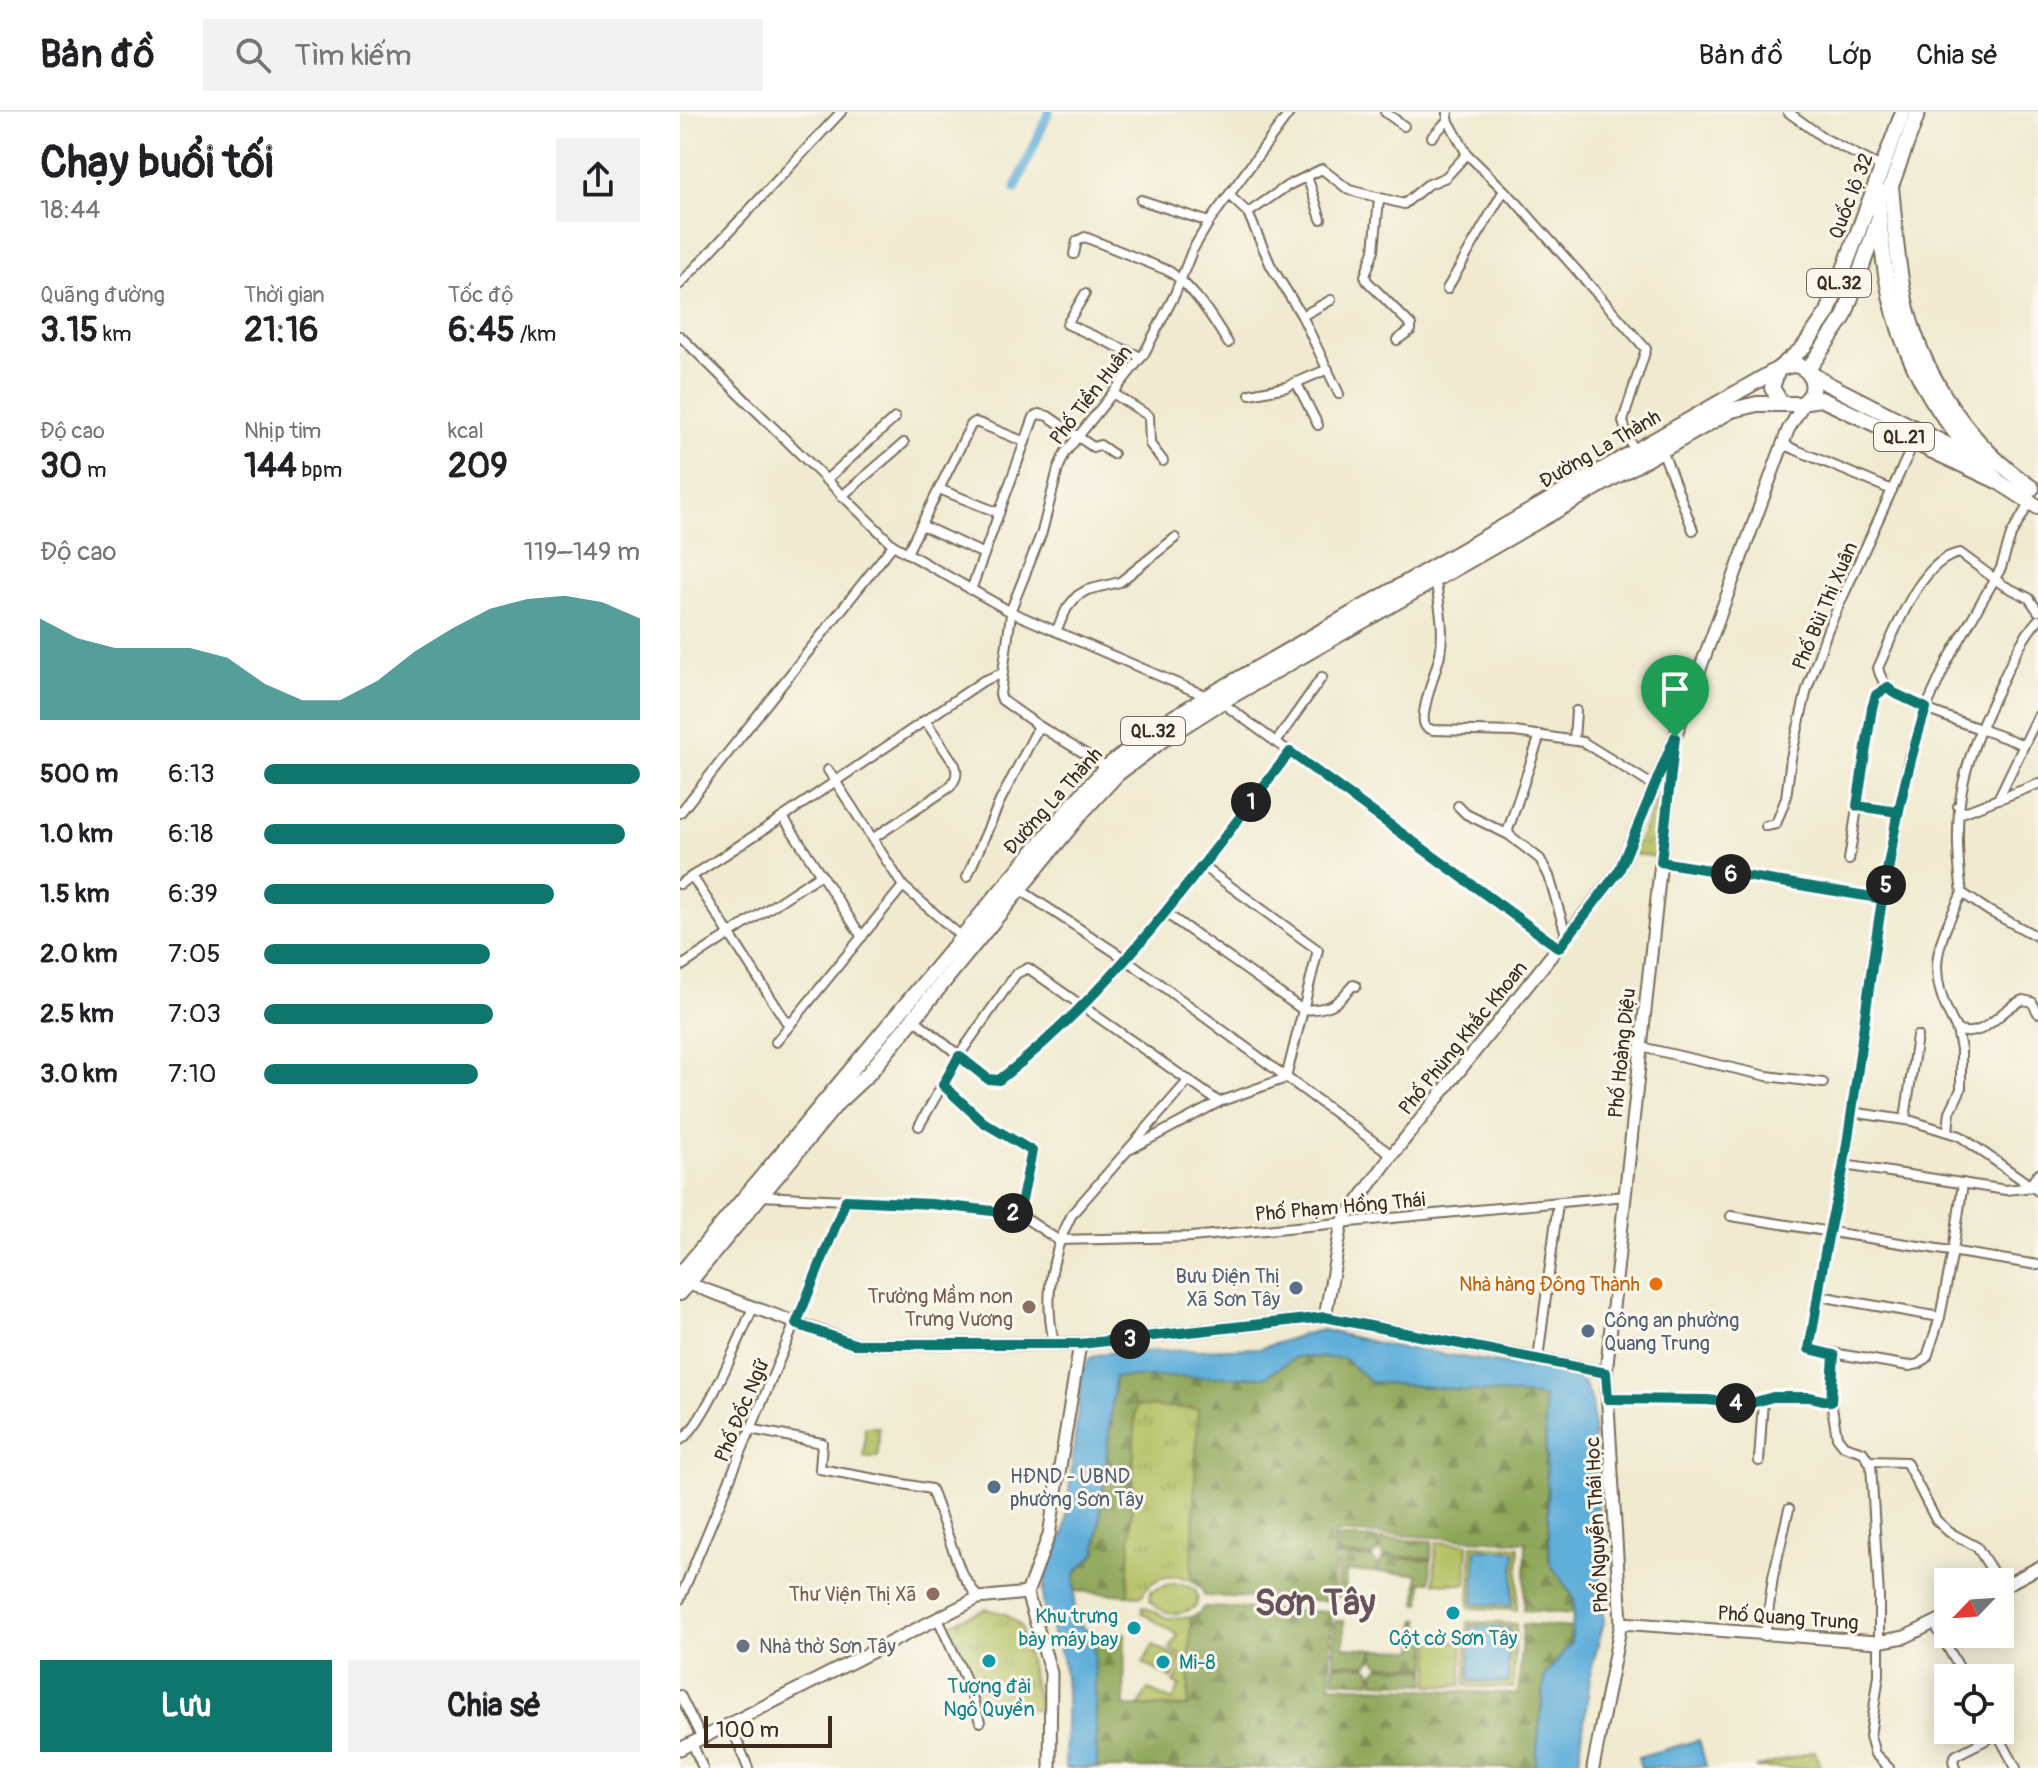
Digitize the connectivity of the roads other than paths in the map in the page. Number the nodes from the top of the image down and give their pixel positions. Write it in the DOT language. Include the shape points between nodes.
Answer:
graph roads {
  1 [pos="841,112"];
  2 [pos="1290,112"];
  3 [pos="1385,112"];
  4 [pos="1788,112"];
  5 [pos="1903,112"];
  6 [pos="1918,112"];
  7 [pos="1448,116"];
  8 [pos="1404,126"];
  9 [pos="1432,137"];
  10 [pos="1467,154"];
  11 [pos="1307,176"];
  12 [pos="1884,178"];
  13 [pos="1503,192"];
  14 [pos="1229,195"];
  15 [pos="1379,199"];
  16 [pos="1141,200"];
  17 [pos="1248,213"];
  18 [pos="1321,219"];
  19 [pos="1879,219"];
  20 [pos="1209,222"];
  21 [pos="1074,254"];
  22 [pos="1181,279"];
  23 [pos="680,284"];
  24 [pos="1447,289"];
  25 [pos="1085,294"];
  26 [pos="1331,300"];
  27 [pos="1302,316"];
  28 [pos="680,336"];
  29 [pos="1397,340"];
  30 [pos="1228,343"];
  31 [pos="1141,357"];
  32 [pos="1328,369"];
  33 [pos="1778,369"];
  34 [pos="1807,371"];
  35 [pos="1296,382"];
  36 [pos="1114,394"];
  37 [pos="1250,394"];
  38 [pos="1339,394"];
  39 [pos="1805,402"];
  40 [pos="1782,404"];
  41 [pos="895,418"];
  42 [pos="1318,425"];
  43 [pos="1788,430"];
  44 [pos="1077,435"];
  45 [pos="1025,442"];
  46 [pos="1914,442"];
  47 [pos="904,443"];
  48 [pos="1782,444"];
  49 [pos="1662,450"];
  50 [pos="1636,451"];
  51 [pos="1113,454"];
  52 [pos="1978,460"];
  53 [pos="1163,461"];
  54 [pos="826,480"];
  55 [pos="1999,482"];
  56 [pos="939,489"];
  57 [pos="1892,490"];
  58 [pos="842,496"];
  59 [pos="2034,497"];
  60 [pos="999,513"];
  61 [pos="921,525"];
  62 [pos="1693,530"];
  63 [pos="1175,538"];
  64 [pos="893,545"];
  65 [pos="907,553"];
  66 [pos="984,554"];
  67 [pos="1994,577"];
  68 [pos="1435,578"];
  69 [pos="971,590"];
  70 [pos="2038,611"];
  71 [pos="1011,612"];
  72 [pos="2038,620"];
  73 [pos="1056,631"];
  74 [pos="1003,673"];
  75 [pos="1322,677"];
  76 [pos="1888,687"];
  77 [pos="1214,699"];
  78 [pos="1926,708"];
  79 [pos="1576,711"];
  80 [pos="2038,716"];
  81 [pos="925,720"];
  82 [pos="1039,726"];
  83 [pos="1981,727"];
  84 [pos="1540,735"];
  85 [pos="1574,740"];
  86 [pos="1276,742"];
  87 [pos="2024,745"];
  88 [pos="1290,752"];
  89 [pos="1107,767"];
  90 [pos="828,770"];
  91 [pos="1665,775"];
  92 [pos="836,781"];
  93 [pos="2038,784"];
  94 [pos="1654,786"];
  95 [pos="1998,799"];
  96 [pos="1458,806"];
  97 [pos="1857,806"];
  98 [pos="1958,806"];
  99 [pos="1898,812"];
  100 [pos="680,813"];
  101 [pos="783,817"];
  102 [pos="1766,826"];
  103 [pos="1509,835"];
  104 [pos="872,839"];
  105 [pos="1849,860"];
  106 [pos="1661,862"];
  107 [pos="1201,865"];
  108 [pos="821,874"];
  109 [pos="692,876"];
  110 [pos="967,877"];
  111 [pos="680,884"];
  112 [pos="903,886"];
  113 [pos="1019,889"];
  114 [pos="1962,893"];
  115 [pos="1884,899"];
  116 [pos="1164,912"];
  117 [pos="730,934"];
  118 [pos="862,937"];
  119 [pos="2038,937"];
  120 [pos="963,938"];
  121 [pos="1567,938"];
  122 [pos="1559,948"];
  123 [pos="1127,960"];
  124 [pos="680,967"];
  125 [pos="1356,986"];
  126 [pos="1083,1005"];
  127 [pos="1303,1010"];
  128 [pos="2038,1013"];
  129 [pos="913,1018"];
  130 [pos="789,1026"];
  131 [pos="1957,1030"];
  132 [pos="1917,1036"];
  133 [pos="776,1042"];
  134 [pos="1641,1047"];
  135 [pos="959,1056"];
  136 [pos="1286,1078"];
  137 [pos="1189,1080"];
  138 [pos="1823,1083"];
  139 [pos="943,1085"];
  140 [pos="1219,1102"];
  141 [pos="1851,1112"];
  142 [pos="1905,1119"];
  143 [pos="919,1126"];
  144 [pos="1948,1131"];
  145 [pos="1127,1151"];
  146 [pos="1392,1155"];
  147 [pos="1844,1165"];
  148 [pos="2038,1174"];
  149 [pos="1963,1183"];
  150 [pos="2034,1188"];
  151 [pos="761,1196"];
  152 [pos="1625,1196"];
  153 [pos="846,1200"];
  154 [pos="1558,1203"];
  155 [pos="1019,1214"];
  156 [pos="1731,1216"];
  157 [pos="1342,1223"];
  158 [pos="1829,1230"];
  159 [pos="1058,1240"];
  160 [pos="1953,1251"];
  161 [pos="2038,1265"];
  162 [pos="682,1283"];
  163 [pos="1819,1296"];
  164 [pos="753,1308"];
  165 [pos="1325,1317"];
  166 [pos="1940,1317"];
  167 [pos="796,1324"];
  168 [pos="1054,1343"];
  169 [pos="1080,1344"];
  170 [pos="1834,1355"];
  171 [pos="1538,1359"];
  172 [pos="1606,1373"];
  173 [pos="1608,1399"];
  174 [pos="1763,1400"];
  175 [pos="1831,1402"];
  176 [pos="750,1429"];
  177 [pos="680,1440"];
  178 [pos="1759,1461"];
  179 [pos="1869,1461"];
  180 [pos="1789,1509"];
  181 [pos="1990,1568"];
  182 [pos="2038,1568"];
  183 [pos="2014,1579"];
  184 [pos="681,1591"];
  185 [pos="1027,1593"];
  186 [pos="978,1598"];
  187 [pos="938,1619"];
  188 [pos="1621,1623"];
  189 [pos="1934,1623"];
  190 [pos="1765,1636"];
  191 [pos="1877,1642"];
  192 [pos="680,1695"];
  193 [pos="980,1722"];
  194 [pos="731,1725"];
  195 [pos="697,1741"];
  196 [pos="1976,1744"];
  197 [pos="2003,1744"];
  198 [pos="680,1749"];
  199 [pos="703,1768"];
  200 [pos="748,1768"];
  201 [pos="1050,1768"];
  202 [pos="1593,1768"];
  203 [pos="1889,1768"];
  204 [pos="1955,1768"];
  205 [pos="2016,1768"];
  1 -- 23 [label="street"];
  2 -- 14 [label="street, Phố Tiền Huân"];
  3 -- 8 [label="street"];
  4 -- 12 [label="street"];
  5 -- 12 [label="highway, Quốc lộ 32 / QL.32"];
  6 -- 12 [label="highway, Quốc lộ 32 / QL.32"];
  7 -- 9 [label="street"];
  7 -- 10 [label="street"];
  10 -- 13 [label="street"];
  10 -- 15 [label="street" via="1446,177 1427,185 1408,203"];
  11 -- 15 [label="street" via="1327,170 1349,190"];
  11 -- 17 [label="street"];
  11 -- 18 [label="street"];
  12 -- 19 [label="highway, Quốc lộ 32 / QL.32"];
  12 -- 33 [label="highway, Quốc lộ 32 / QL.32" via="1828,312 1803,348"];
  12 -- 59 [label="highway" via="1906,308 1929,367 1966,427"];
  13 -- 24 [label="street"];
  13 -- 50 [label="street" via="1646,349 1623,421"];
  14 -- 17 [label="street"];
  14 -- 20 [label="street, Phố Tiền Huân"];
  15 -- 29 [label="street" via="1374,250 1365,276 1411,325"];
  16 -- 20 [label="street"];
  17 -- 27 [label="street" via="1271,266"];
  19 -- 34 [label="highway, Quốc lộ 32 / QL.32" via="1844,317"];
  19 -- 52 [label="highway" via="1903,344 1931,401"];
  20 -- 22 [label="street, Phố Tiền Huân"];
  21 -- 22 [label="street" via="1077,241 1085,237"];
  22 -- 30 [label="street"];
  22 -- 31 [label="street, Phố Tiền Huân"];
  25 -- 31 [label="street" via="1067,324"];
  26 -- 27 [label="street"];
  27 -- 32 [label="street"];
  28 -- 54 [label="street"];
  31 -- 36 [label="street, Phố Tiền Huân"];
  32 -- 35 [label="street"];
  32 -- 38 [label="street"];
  33 -- 34 [label="highway" via="1792,365"];
  33 -- 40 [label="highway" via="1772,388"];
  33 -- 50 [label="highway, Đường La Thành / QL.32"];
  34 -- 39 [label="highway" via="1813,389"];
  34 -- 52 [label="highway, QL.21"];
  35 -- 37 [label="street"];
  35 -- 42 [label="street"];
  36 -- 44 [label="street, Phố Tiền Huân"];
  36 -- 53 [label="street" via="1149,416 1150,444"];
  39 -- 40 [label="highway"];
  39 -- 43 [label="main road"];
  39 -- 46 [label="highway, QL.21" via="1821,399"];
  40 -- 43 [label="main road"];
  40 -- 49 [label="highway, Đường La Thành / QL.32" via="1732,410"];
  41 -- 54 [label="street"];
  43 -- 48 [label="main road"];
  44 -- 45 [label="street" via="1039,414"];
  44 -- 51 [label="street"];
  44 -- 71 [label="street, Phố Tiền Huân" via="1058,469 1042,532"];
  45 -- 56 [label="street" via="975,422"];
  45 -- 60 [label="street"];
  46 -- 55 [label="highway, QL.21"];
  46 -- 57 [label="street, Phố Bùi Thị Xuân"];
  47 -- 58 [label="street"];
  48 -- 57 [label="street"];
  48 -- 91 [label="main road, Phố Hoàng Diệu"];
  49 -- 62 [label="street"];
  49 -- 68 [label="highway, Đường La Thành / QL.32"];
  50 -- 77 [label="highway, Đường La Thành / QL.32"];
  52 -- 55 [label="highway"];
  52 -- 59 [label="highway, QL.21"];
  54 -- 58 [label="street"];
  55 -- 59 [label="highway, QL.21"];
  56 -- 60 [label="street"];
  56 -- 61 [label="street"];
  57 -- 102 [label="street, Phố Bùi Thị Xuân" via="1828,629 1807,689 1786,798 1776,824"];
  58 -- 64 [label="street"];
  59 -- 67 [label="street"];
  60 -- 66 [label="street"];
  61 -- 65 [label="street"];
  61 -- 66 [label="street"];
  63 -- 73 [label="street" via="1120,582 1077,596"];
  64 -- 65 [label="street"];
  64 -- 100 [label="street"];
  65 -- 69 [label="street"];
  66 -- 69 [label="street"];
  67 -- 70 [label="street" via="2029,598"];
  67 -- 76 [label="street" via="1960,553 1939,560 1878,668"];
  67 -- 78 [label="street"];
  68 -- 77 [label="highway, Đường La Thành / QL.32"];
  68 -- 84 [label="street" via="1441,651 1425,710 1427,727"];
  69 -- 71 [label="street"];
  71 -- 73 [label="street"];
  71 -- 74 [label="street, Phố Tiền Huân"];
  72 -- 83 [label="street"];
  73 -- 77 [label="street"];
  74 -- 81 [label="street"];
  74 -- 82 [label="street, Phố Tiền Huân" via="1002,700"];
  75 -- 86 [label="street"];
  76 -- 78 [label="street"];
  76 -- 97 [label="street" via="1873,703"];
  77 -- 86 [label="street"];
  77 -- 89 [label="highway, Đường La Thành / QL.32" via="1158,727"];
  77 -- 113 [label="highway, Đường La Thành / QL.32" via="1117,774"];
  78 -- 83 [label="street"];
  78 -- 99 [label="street"];
  79 -- 85 [label="street"];
  80 -- 87 [label="street"];
  81 -- 92 [label="street"];
  81 -- 104 [label="street" via="955,765 955,780"];
  82 -- 89 [label="street, Phố Tiền Huân"];
  82 -- 110 [label="street"];
  83 -- 87 [label="street"];
  83 -- 98 [label="street"];
  84 -- 85 [label="street"];
  84 -- 103 [label="street"];
  85 -- 94 [label="street"];
  86 -- 88 [label="street"];
  87 -- 95 [label="street"];
  88 -- 107 [label="street"];
  88 -- 122 [label="street"];
  89 -- 120 [label="highway, Đường La Thành / QL.32"];
  90 -- 92 [label="street"];
  91 -- 94 [label="main road, Phố Phùng Khắc Khoan"];
  91 -- 106 [label="main road, Phố Hoàng Diệu"];
  92 -- 101 [label="street"];
  92 -- 104 [label="street"];
  93 -- 95 [label="street"];
  94 -- 121 [label="main road, Phố Phùng Khắc Khoan" via="1619,871"];
  95 -- 98 [label="street" via="1969,812 1962,813"];
  96 -- 103 [label="street"];
  97 -- 99 [label="street"];
  97 -- 105 [label="street"];
  98 -- 114 [label="street"];
  99 -- 115 [label="street"];
  101 -- 108 [label="street"];
  101 -- 109 [label="street"];
  103 -- 121 [label="street" via="1540,859"];
  104 -- 112 [label="street"];
  106 -- 115 [label="street"];
  106 -- 134 [label="main road, Phố Hoàng Diệu"];
  107 -- 116 [label="street"];
  107 -- 127 [label="street" via="1318,950"];
  108 -- 117 [label="street"];
  108 -- 118 [label="street"];
  109 -- 111 [label="street"];
  109 -- 117 [label="street"];
  112 -- 118 [label="street"];
  112 -- 120 [label="street"];
  113 -- 123 [label="street"];
  113 -- 129 [label="highway, Đường La Thành / QL.32"];
  114 -- 119 [label="street"];
  114 -- 131 [label="street" via="1939,943 1936,973"];
  115 -- 141 [label="street"];
  116 -- 123 [label="street"];
  116 -- 127 [label="street"];
  117 -- 124 [label="street"];
  117 -- 130 [label="street"];
  118 -- 130 [label="street"];
  120 -- 162 [label="highway, Đường La Thành / QL.32"];
  121 -- 122 [label="main road, Phố Phùng Khắc Khoan"];
  122 -- 146 [label="main road, Phố Phùng Khắc Khoan"];
  123 -- 126 [label="street"];
  123 -- 136 [label="street"];
  125 -- 127 [label="street" via="1335,1005"];
  126 -- 135 [label="street" via="999,1080 988,1079"];
  126 -- 135 [label="street" via="1036,972 1021,970"];
  126 -- 137 [label="street"];
  127 -- 136 [label="street"];
  128 -- 131 [label="street" via="2032,1002 2023,1000 1987,1026"];
  129 -- 135 [label="street"];
  129 -- 151 [label="highway, Đường La Thành / QL.32"];
  130 -- 133 [label="street"];
  131 -- 144 [label="street" via="1961,1089"];
  132 -- 142 [label="street"];
  134 -- 138 [label="street"];
  134 -- 152 [label="main road, Phố Hoàng Diệu"];
  135 -- 139 [label="street"];
  136 -- 140 [label="street"];
  136 -- 146 [label="street"];
  137 -- 140 [label="street"];
  137 -- 145 [label="street"];
  139 -- 143 [label="street"];
  139 -- 155 [label="street" via="983,1122 1032,1151"];
  140 -- 145 [label="street"];
  141 -- 142 [label="street"];
  141 -- 147 [label="street"];
  142 -- 144 [label="street"];
  144 -- 150 [label="street"];
  145 -- 159 [label="street" via="1072,1214"];
  146 -- 157 [label="main road, Phố Phùng Khắc Khoan"];
  147 -- 149 [label="street"];
  147 -- 158 [label="street"];
  148 -- 150 [label="street"];
  149 -- 150 [label="street"];
  149 -- 160 [label="street"];
  151 -- 153 [label="street"];
  151 -- 162 [label="highway, Đường La Thành / QL.32"];
  152 -- 154 [label="street, Phố Phạm Hồng Thái"];
  152 -- 172 [label="main road, Phố Hoàng Diệu"];
  153 -- 155 [label="street"];
  153 -- 167 [label="street, Phố Đốc Ngữ"];
  154 -- 157 [label="street, Phố Phạm Hồng Thái"];
  154 -- 171 [label="street"];
  155 -- 159 [label="street"];
  156 -- 158 [label="street"];
  157 -- 159 [label="street, Phố Phạm Hồng Thái" via="1191,1237"];
  157 -- 165 [label="main road, Phố Phùng Khắc Khoan"];
  158 -- 160 [label="street"];
  158 -- 163 [label="street"];
  159 -- 168 [label="street" via="1049,1293"];
  160 -- 161 [label="street"];
  160 -- 166 [label="street"];
  162 -- 164 [label="main road"];
  163 -- 166 [label="street"];
  163 -- 170 [label="street" via="1809,1349"];
  164 -- 167 [label="main road"];
  164 -- 177 [label="street" via="703,1413"];
  165 -- 169 [label="main road"];
  165 -- 171 [label="main road"];
  166 -- 170 [label="street" via="1927,1357 1919,1364"];
  167 -- 168 [label="main road" via="854,1344"];
  167 -- 176 [label="street, Phố Đốc Ngữ"];
  168 -- 169 [label="main road"];
  169 -- 185 [label="main road" via="1049,1535"];
  170 -- 175 [label="street"];
  171 -- 172 [label="main road"];
  172 -- 173 [label="main road, Phố Nguyễn Thái Học"];
  173 -- 174 [label="street" via="1748,1404"];
  173 -- 188 [label="main road, Phố Nguyễn Thái Học"];
  174 -- 175 [label="street" via="1810,1397"];
  174 -- 178 [label="street"];
  175 -- 179 [label="street" via="1837,1437"];
  176 -- 184 [label="street, Phố Đốc Ngữ"];
  176 -- 186 [label="street" via="822,1443 820,1469 931,1489 961,1572"];
  179 -- 181 [label="street" via="1906,1462 1936,1520 1977,1547"];
  179 -- 191 [label="street" via="1877,1535"];
  180 -- 190 [label="street"];
  182 -- 183 [label="main road"];
  185 -- 186 [label="main road"];
  185 -- 201 [label="main road" via="1051,1673"];
  186 -- 187 [label="main road"];
  187 -- 193 [label="street"];
  187 -- 194 [label="main road"];
  188 -- 190 [label="main road, Phố Quang Trung"];
  188 -- 202 [label="main road, Phố Nguyễn Thái Học"];
  189 -- 191 [label="main road, Phố Quang Trung" via="1905,1637"];
  190 -- 191 [label="main road, Phố Quang Trung"];
  191 -- 203 [label="street" via="1879,1675 1870,1736 1875,1754"];
  192 -- 195 [label="street"];
  194 -- 195 [label="main road"];
  194 -- 200 [label="street"];
  195 -- 198 [label="main road"];
  195 -- 199 [label="street"];
  196 -- 204 [label="street" via="1956,1755"];
  197 -- 205 [label="street"];
}
